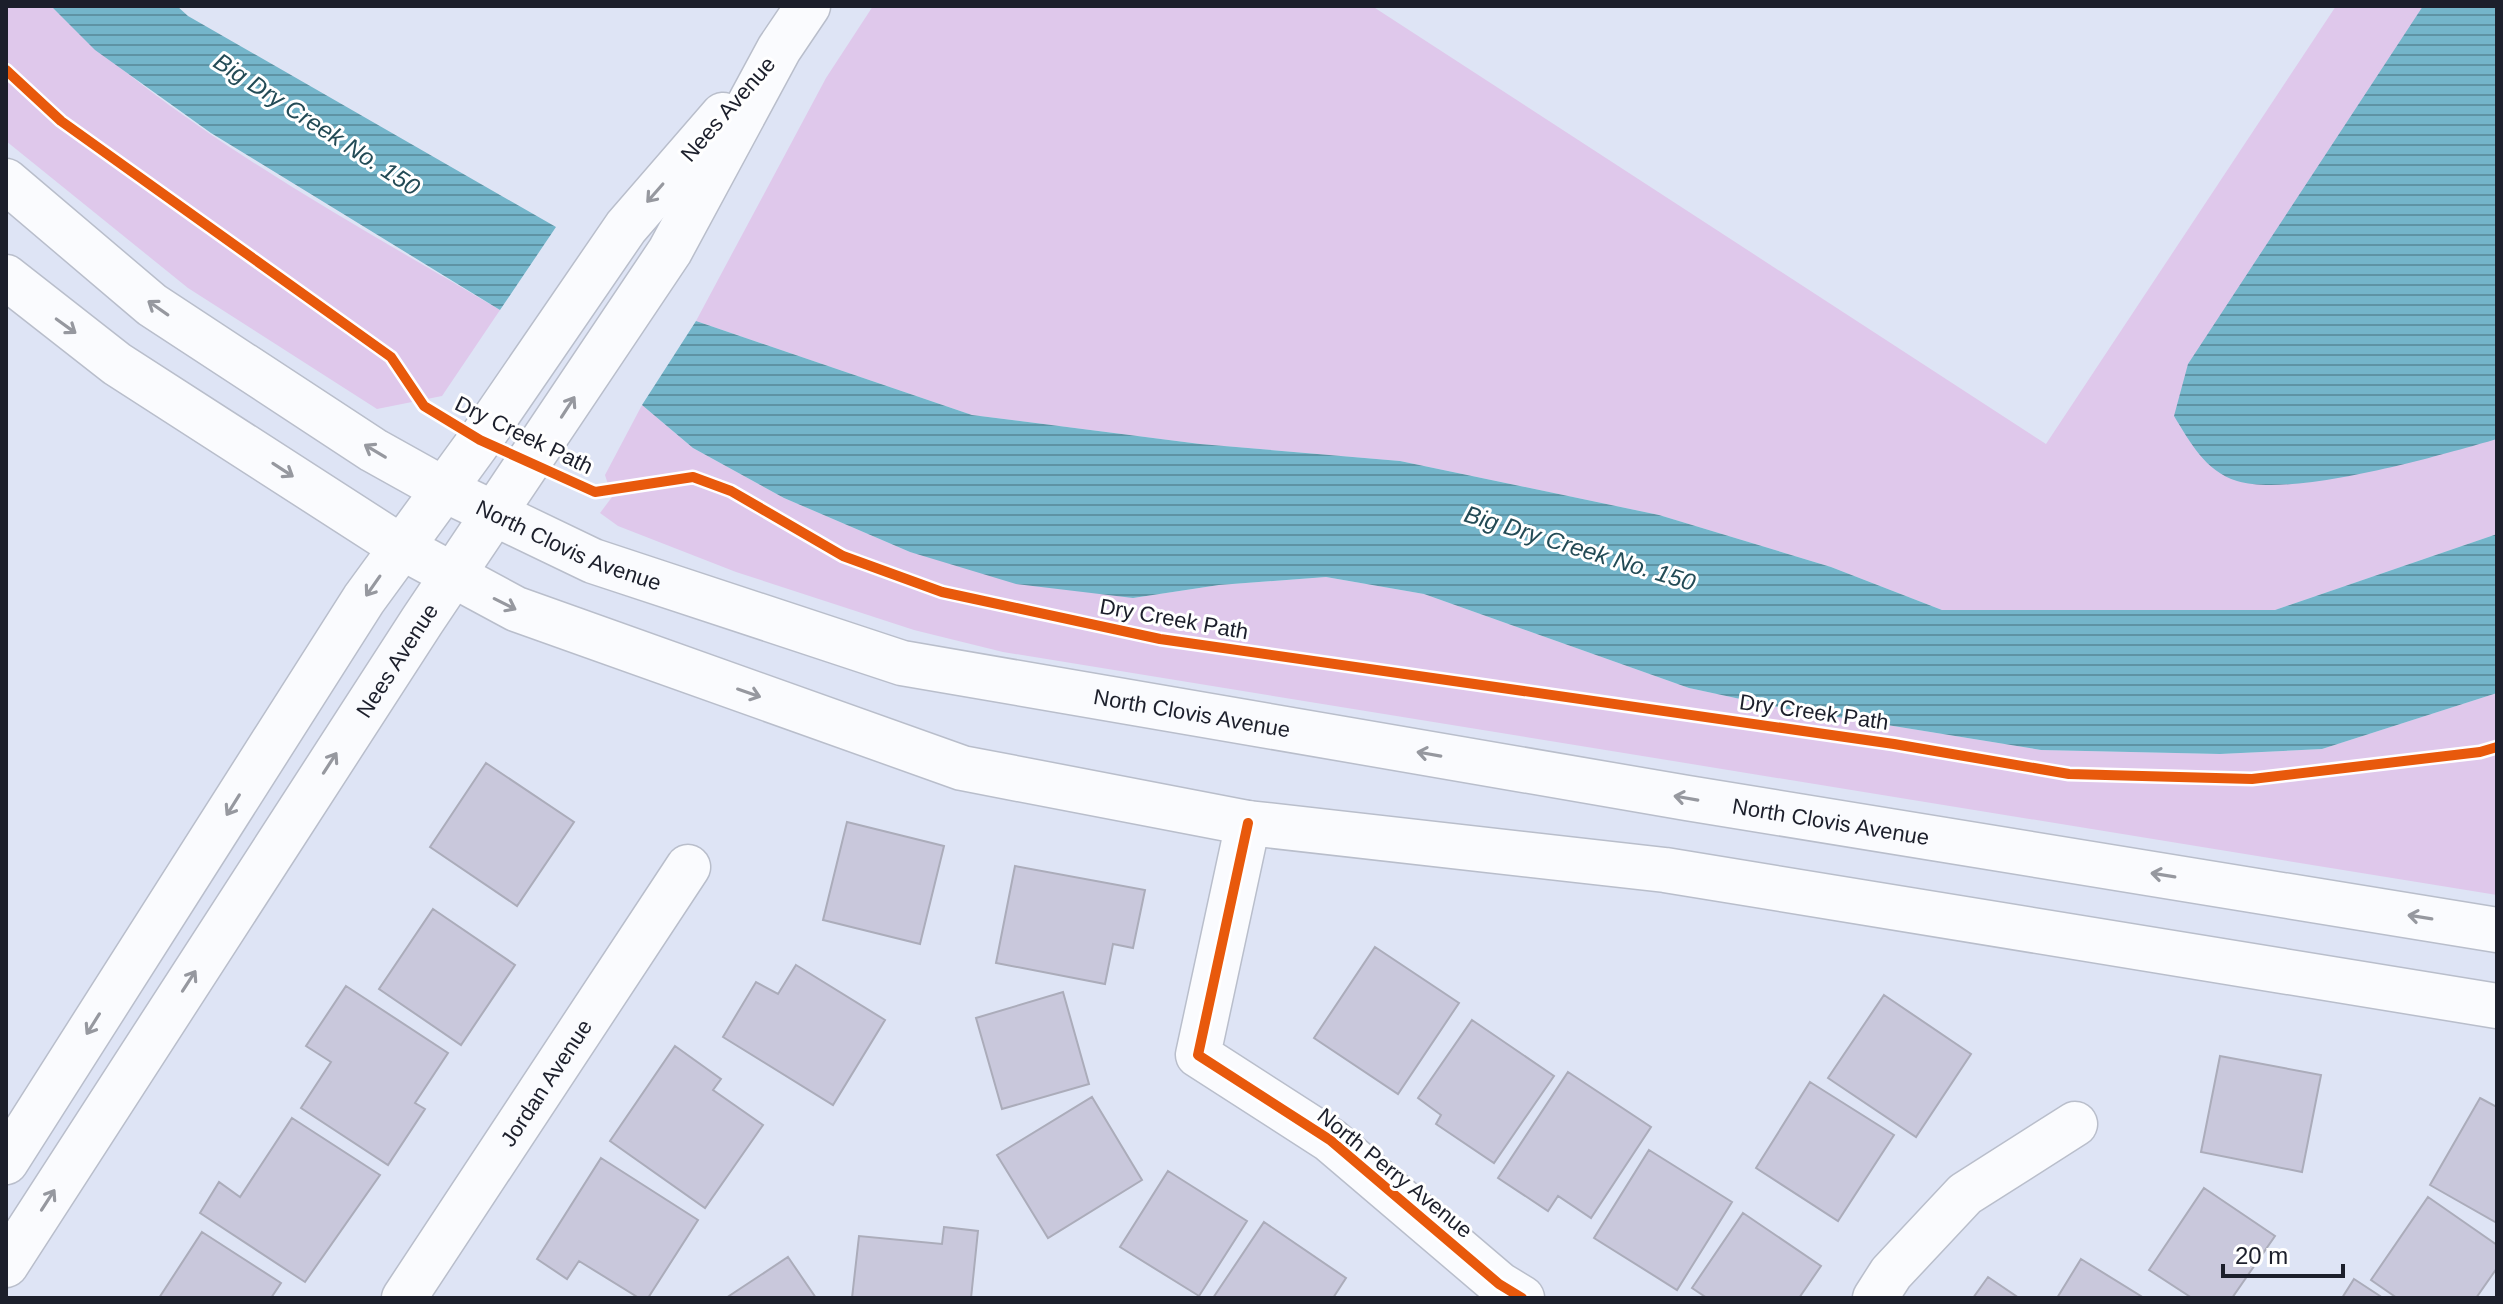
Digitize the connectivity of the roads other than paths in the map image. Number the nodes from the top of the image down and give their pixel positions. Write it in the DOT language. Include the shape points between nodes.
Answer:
graph roads {
  1 [pos="808,6"];
  2 [pos="779,49"];
  3 [pos="6,181"];
  4 [pos="6,277"];
  5 [pos="443,489"];
  6 [pos="494,516"];
  7 [pos="401,547"];
  8 [pos="453,577"];
  9 [pos="1248,823"];
  10 [pos="688,867"];
  11 [pos="2497,930"];
  12 [pos="2497,1006"];
  13 [pos="2075,1124"];
  14 [pos="6,1162"];
  15 [pos="6,1265"];
  16 [pos="404,1298"];
  17 [pos="1522,1298"];
  18 [pos="1875,1298"];
  1 -- 2 [label="main road, Nees Avenue"];
  2 -- 5 [label="main road, Nees Avenue, one-way" via="626,227"];
  6 -- 2 [label="main road, Nees Avenue, one-way" via="670,251"];
  5 -- 3 [label="main road, North Clovis Avenue, one-way" via="373,450 152,305"];
  4 -- 7 [label="main road, one-way" via="117,364"];
  5 -- 6 [label="main road, North Clovis Avenue"];
  5 -- 7 [label="main road, Nees Avenue"];
  6 -- 8 [label="main road, Nees Avenue"];
  11 -- 6 [label="main road, North Clovis Avenue, one-way" via="902,663 593,561"];
  7 -- 8 [label="main road"];
  7 -- 14 [label="main road, Nees Avenue, one-way"];
  8 -- 9 [label="main road, one-way" via="550,623 962,768"];
  15 -- 8 [label="main road, Nees Avenue, one-way"];
  9 -- 12 [label="main road" via="1665,870"];
  9 -- 17 [label="main road, North Perry Avenue" via="1198,1055 1330,1140"];
  10 -- 16 [label="main road, Jordan Avenue"];
  13 -- 18 [label="main road" via="1965,1194 1891,1273"];
}
